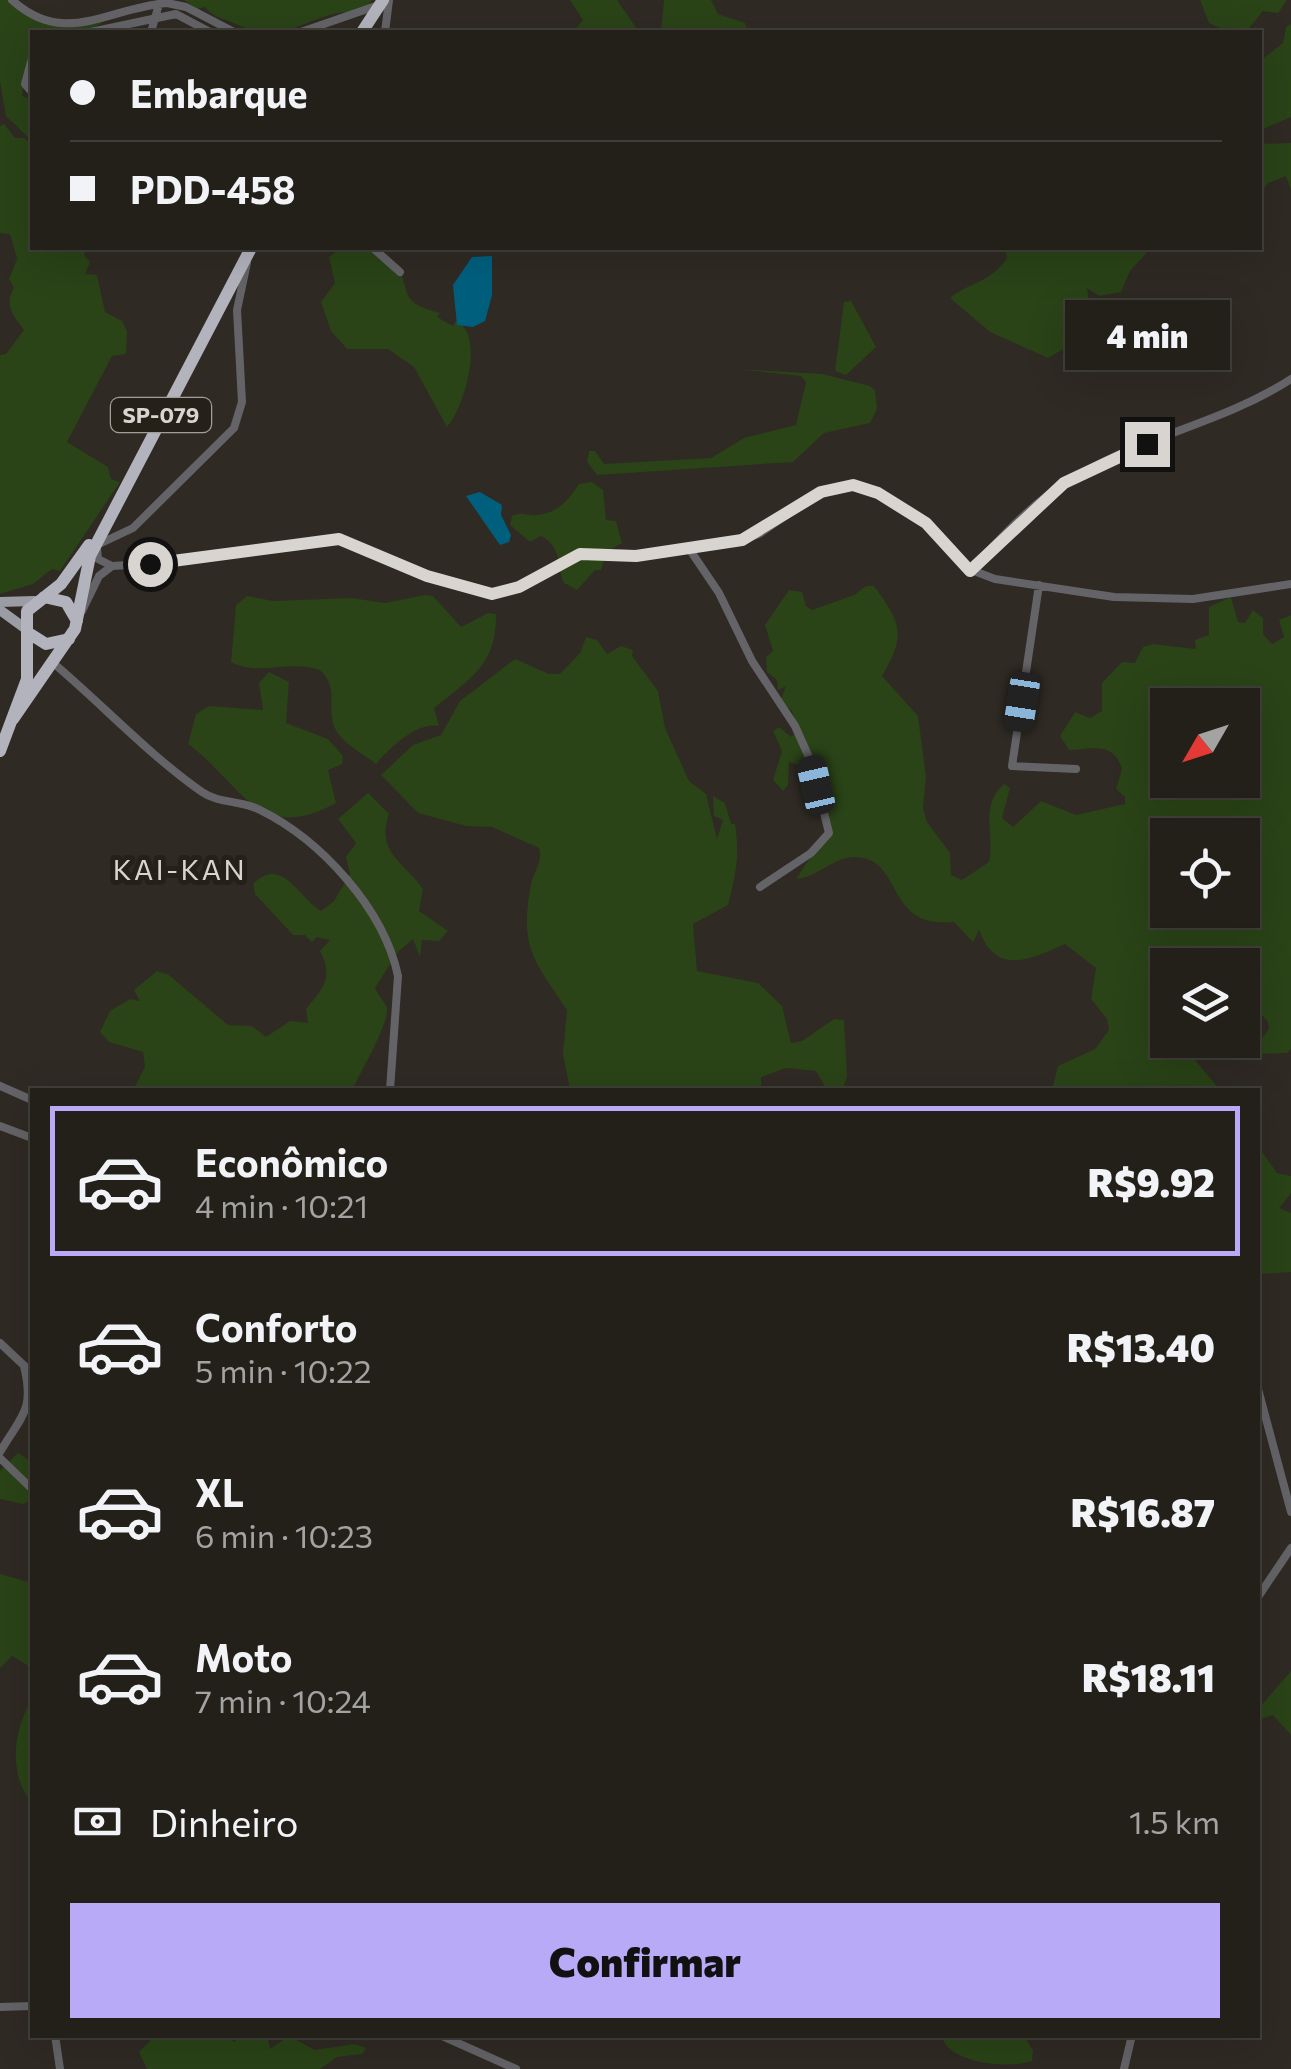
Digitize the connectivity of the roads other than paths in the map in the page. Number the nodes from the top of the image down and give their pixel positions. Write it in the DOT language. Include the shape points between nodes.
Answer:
graph roads {
  1 [pos="12,0"];
  2 [pos="159,4"];
  3 [pos="375,9"];
  4 [pos="118,13"];
  5 [pos="186,18"];
  6 [pos="153,20"];
  7 [pos="118,29"];
  8 [pos="151,30"];
  9 [pos="186,30"];
  10 [pos="207,30"];
  11 [pos="230,30"];
  12 [pos="307,30"];
  13 [pos="30,65"];
  14 [pos="30,90"];
  15 [pos="249,250"];
  16 [pos="375,250"];
  17 [pos="400,272"];
  18 [pos="1291,378"];
  19 [pos="114,505"];
  20 [pos="97,543"];
  21 [pos="690,550"];
  22 [pos="98,559"];
  23 [pos="112,566"];
  24 [pos="970,571"];
  25 [pos="1291,584"];
  26 [pos="1040,585"];
  27 [pos="92,593"];
  28 [pos="36,600"];
  29 [pos="0,602"];
  30 [pos="0,610"];
  31 [pos="78,619"];
  32 [pos="26,631"];
  33 [pos="71,637"];
  34 [pos="52,662"];
  35 [pos="13,719"];
  36 [pos="0,751"];
  37 [pos="1076,769"];
  38 [pos="760,887"];
  39 [pos="0,1086"];
  40 [pos="390,1088"];
  41 [pos="30,1099"];
  42 [pos="0,1126"];
  43 [pos="30,1137"];
  44 [pos="0,1343"];
  45 [pos="24,1366"];
  46 [pos="30,1371"];
  47 [pos="1260,1398"];
  48 [pos="0,1455"];
  49 [pos="30,1488"];
  50 [pos="1291,1512"];
  51 [pos="1291,1548"];
  52 [pos="1260,1593"];
  53 [pos="30,2006"];
  54 [pos="0,2007"];
  55 [pos="55,2038"];
  56 [pos="447,2038"];
  57 [pos="1131,2038"];
  58 [pos="60,2069"];
  59 [pos="516,2069"];
  60 [pos="1124,2069"];
  1 -- 4 [label="street" via="52,25"];
  2 -- 4 [label="street"];
  2 -- 6 [label="street"];
  2 -- 11 [label="street" via="186,7"];
  3 -- 12 [label="street"];
  4 -- 7 [label="street"];
  5 -- 6 [label="street"];
  5 -- 9 [label="street"];
  5 -- 10 [label="street"];
  6 -- 7 [label="street"];
  6 -- 8 [label="street"];
  13 -- 14 [label="street"];
  15 -- 19 [label="highway, SP-079"];
  15 -- 20 [label="street" via="238,300 242,402 234,428 134,528"];
  16 -- 17 [label="street"];
  18 -- 24 [label="street" via="1255,402 1178,429 1064,483"];
  19 -- 20 [label="highway, SP-079"];
  19 -- 28 [label="highway, SP-079" via="68,575"];
  20 -- 22 [label="street"];
  20 -- 31 [label="highway, SP-079"];
  21 -- 23 [label="street" via="580,554 492,594 427,576 339,539"];
  21 -- 24 [label="street" via="752,537 804,500 853,485 926,523"];
  21 -- 38 [label="street" via="795,726 812,764 828,833 811,853"];
  22 -- 23 [label="street"];
  22 -- 27 [label="street"];
  23 -- 27 [label="street"];
  24 -- 26 [label="street"];
  25 -- 26 [label="street" via="1193,599 1114,597"];
  26 -- 37 [label="street" via="1012,766"];
  27 -- 31 [label="street"];
  28 -- 29 [label="main road"];
  28 -- 31 [label="highway" via="66,602"];
  28 -- 32 [label="highway, SP-079" via="27,610"];
  30 -- 32 [label="main road"];
  31 -- 33 [label="highway, SP-079"];
  32 -- 33 [label="highway" via="46,644"];
  32 -- 35 [label="highway, SP-079" via="29,668"];
  33 -- 34 [label="highway, SP-079"];
  34 -- 35 [label="highway, SP-079"];
  34 -- 40 [label="street" via="204,793 262,810 290,830 367,905 398,976"];
  35 -- 36 [label="highway, SP-079"];
  39 -- 41 [label="street"];
  42 -- 43 [label="street"];
  44 -- 45 [label="street"];
  45 -- 46 [label="street"];
  45 -- 48 [label="street" via="29,1400"];
  47 -- 50 [label="street"];
  48 -- 49 [label="street"];
  51 -- 52 [label="street"];
  53 -- 54 [label="street"];
  55 -- 58 [label="street"];
  56 -- 59 [label="street"];
  57 -- 60 [label="street"];
}
